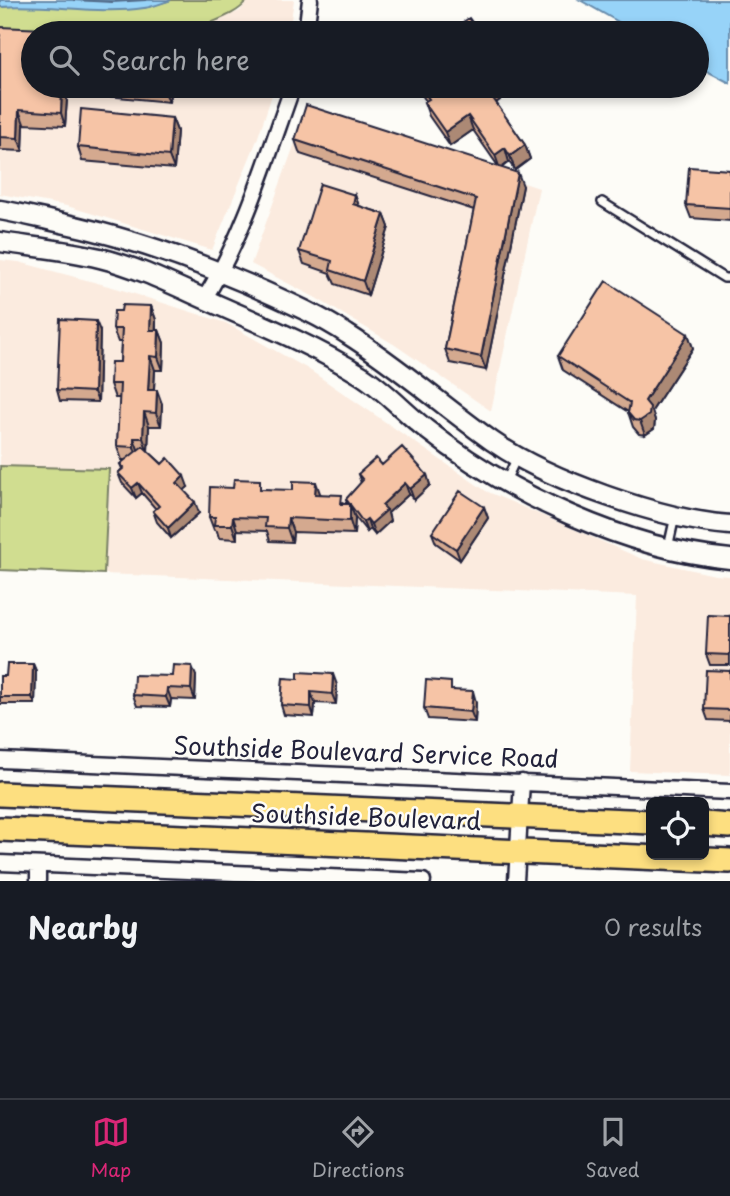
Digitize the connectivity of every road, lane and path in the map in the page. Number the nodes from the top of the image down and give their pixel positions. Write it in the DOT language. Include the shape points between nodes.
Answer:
graph roads {
  1 [pos="310,0"];
  2 [pos="307,21"];
  3 [pos="289,98"];
  4 [pos="602,202"];
  5 [pos="4,211"];
  6 [pos="1,242"];
  7 [pos="221,273"];
  8 [pos="730,278"];
  9 [pos="204,299"];
  10 [pos="517,456"];
  11 [pos="506,481"];
  12 [pos="675,515"];
  13 [pos="730,525"];
  14 [pos="668,548"];
  15 [pos="730,559"];
  16 [pos="0,760"];
  17 [pos="522,782"];
  18 [pos="730,792"];
  19 [pos="0,794"];
  20 [pos="520,816"];
  21 [pos="646,822"];
  22 [pos="709,824"];
  23 [pos="730,826"];
  24 [pos="0,829"];
  25 [pos="518,851"];
  26 [pos="730,861"];
  27 [pos="0,863"];
  28 [pos="38,865"];
  29 [pos="38,881"];
  30 [pos="423,881"];
  31 [pos="516,881"];
  1 -- 2 [label="street"];
  3 -- 7 [label="street"];
  4 -- 8 [label="lane"];
  5 -- 6 [label="street"];
  5 -- 7 [label="street" via="105,232"];
  6 -- 9 [label="street" via="100,258"];
  7 -- 9 [label="street"];
  7 -- 10 [label="street" via="346,332"];
  9 -- 11 [label="street" via="362,375 427,430"];
  10 -- 11 [label="lane"];
  10 -- 12 [label="street" via="574,483"];
  11 -- 14 [label="street" via="599,526"];
  12 -- 13 [label="street"];
  12 -- 14 [label="lane"];
  14 -- 15 [label="street"];
  16 -- 17 [label="street, Southside Boulevard Service Road"];
  17 -- 18 [label="street, Southside Boulevard Service Road"];
  17 -- 20 [label="street"];
  19 -- 20 [label="highway, Southside Boulevard"];
  20 -- 21 [label="highway, Southside Boulevard"];
  20 -- 25 [label="street"];
  22 -- 23 [label="highway"];
  24 -- 25 [label="highway, Southside Boulevard"];
  25 -- 26 [label="highway, Southside Boulevard"];
  25 -- 31 [label="street"];
  27 -- 28 [label="street"];
  28 -- 29 [label="street"];
  28 -- 30 [label="street"];
}
